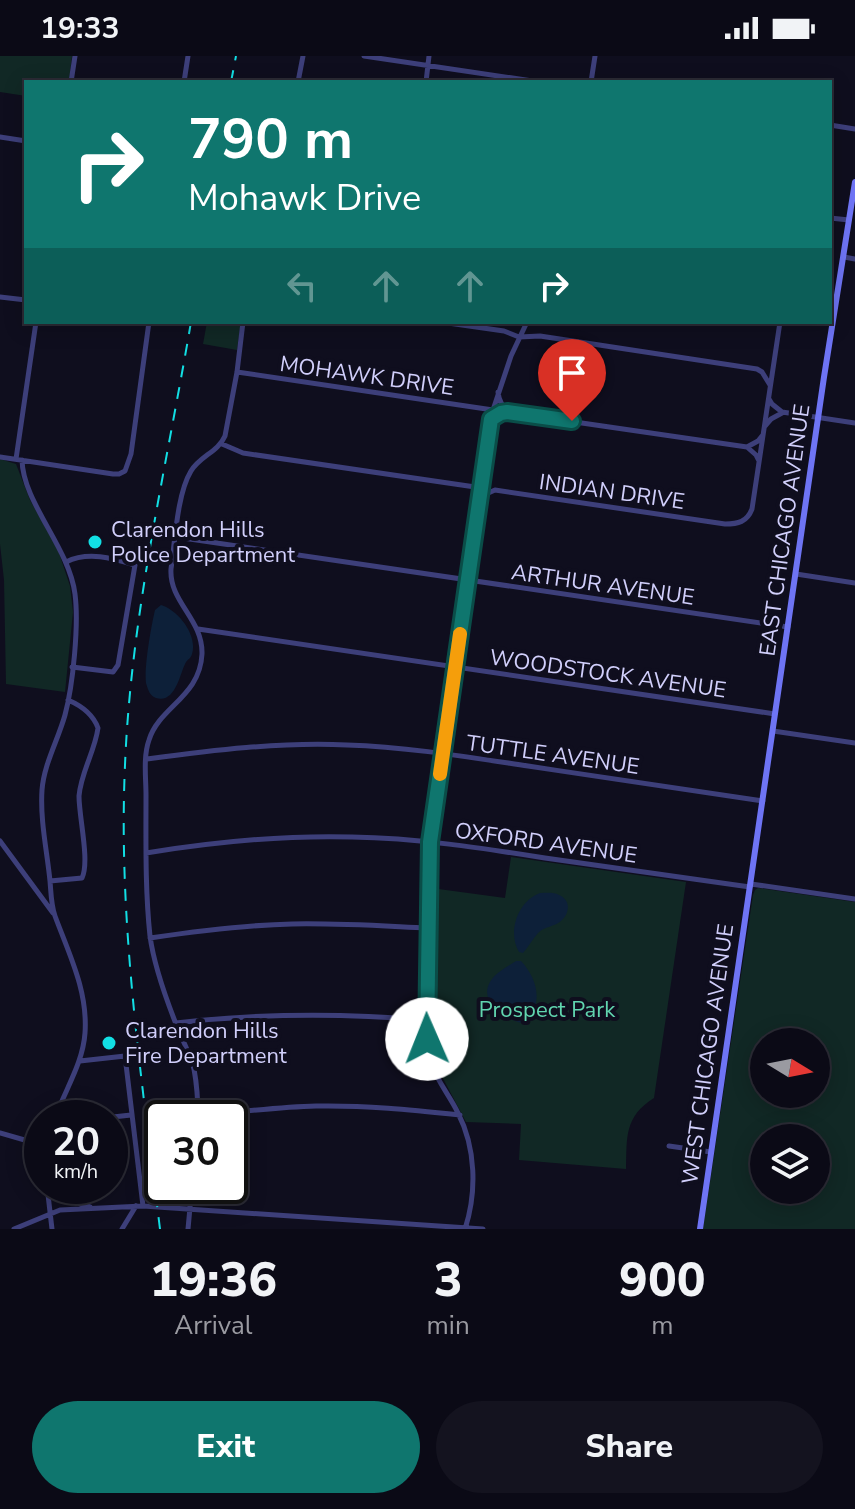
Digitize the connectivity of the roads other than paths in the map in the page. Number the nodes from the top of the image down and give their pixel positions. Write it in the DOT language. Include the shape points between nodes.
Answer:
graph roads {
  1 [pos="75,56"];
  2 [pos="188,56"];
  3 [pos="303,56"];
  4 [pos="364,56"];
  5 [pos="429,56"];
  6 [pos="595,56"];
  7 [pos="428,66"];
  8 [pos="71,80"];
  9 [pos="184,80"];
  10 [pos="298,80"];
  11 [pos="426,80"];
  12 [pos="525,80"];
  13 [pos="591,80"];
  14 [pos="832,125"];
  15 [pos="855,129"];
  16 [pos="0,137"];
  17 [pos="24,141"];
  18 [pos="855,182"];
  19 [pos="832,218"];
  20 [pos="849,220"];
  21 [pos="844,257"];
  22 [pos="855,259"];
  23 [pos="0,297"];
  24 [pos="24,300"];
  25 [pos="36,324"];
  26 [pos="149,324"];
  27 [pos="243,324"];
  28 [pos="455,324"];
  29 [pos="527,324"];
  30 [pos="529,324"];
  31 [pos="780,324"];
  32 [pos="540,336"];
  33 [pos="519,337"];
  34 [pos="775,357"];
  35 [pos="757,369"];
  36 [pos="237,372"];
  37 [pos="771,386"];
  38 [pos="498,391"];
  39 [pos="769,398"];
  40 [pos="493,410"];
  41 [pos="782,412"];
  42 [pos="513,413"];
  43 [pos="819,418"];
  44 [pos="491,419"];
  45 [pos="855,423"];
  46 [pos="765,426"];
  47 [pos="764,434"];
  48 [pos="222,444"];
  49 [pos="747,447"];
  50 [pos="0,457"];
  51 [pos="19,460"];
  52 [pos="759,462"];
  53 [pos="483,478"];
  54 [pos="482,488"];
  55 [pos="495,490"];
  56 [pos="480,502"];
  57 [pos="176,537"];
  58 [pos="66,562"];
  59 [pos="796,574"];
  60 [pos="468,580"];
  61 [pos="855,583"];
  62 [pos="788,627"];
  63 [pos="198,629"];
  64 [pos="72,667"];
  65 [pos="455,667"];
  66 [pos="68,700"];
  67 [pos="775,714"];
  68 [pos="773,731"];
  69 [pos="855,743"];
  70 [pos="443,754"];
  71 [pos="147,759"];
  72 [pos="763,801"];
  73 [pos="0,841"];
  74 [pos="430,842"];
  75 [pos="146,853"];
  76 [pos="50,881"];
  77 [pos="750,886"];
  78 [pos="855,899"];
  79 [pos="54,913"];
  80 [pos="427,928"];
  81 [pos="150,938"];
  82 [pos="426,1020"];
  83 [pos="176,1023"];
  84 [pos="79,1062"];
  85 [pos="63,1100"];
  86 [pos="197,1100"];
  87 [pos="248,1112"];
  88 [pos="128,1115"];
  89 [pos="131,1115"];
  90 [pos="460,1115"];
  91 [pos="0,1133"];
  92 [pos="24,1140"];
  93 [pos="669,1146"];
  94 [pos="711,1152"];
  95 [pos="49,1204"];
  96 [pos="82,1204"];
  97 [pos="190,1204"];
  98 [pos="140,1206"];
  99 [pos="91,1208"];
  100 [pos="189,1209"];
  101 [pos="50,1214"];
  102 [pos="465,1228"];
  103 [pos="14,1229"];
  104 [pos="52,1229"];
  105 [pos="122,1229"];
  106 [pos="188,1229"];
  107 [pos="483,1229"];
  108 [pos="700,1229"];
  1 -- 8 [label="street"];
  2 -- 9 [label="street"];
  3 -- 10 [label="street"];
  4 -- 7 [label="street"];
  5 -- 7 [label="street"];
  6 -- 13 [label="street"];
  7 -- 11 [label="street"];
  7 -- 12 [label="street"];
  14 -- 15 [label="street"];
  16 -- 17 [label="street"];
  18 -- 20 [label="main road, EAST CHICAGO AVENUE"];
  19 -- 20 [label="street"];
  20 -- 21 [label="main road, EAST CHICAGO AVENUE"];
  21 -- 22 [label="street"];
  21 -- 43 [label="main road, EAST CHICAGO AVENUE"];
  23 -- 24 [label="street"];
  25 -- 51 [label="street"];
  26 -- 51 [label="street" via="125,471 113,474"];
  27 -- 36 [label="street"];
  28 -- 33 [label="street"];
  29 -- 33 [label="street"];
  30 -- 32 [label="street"];
  31 -- 34 [label="street"];
  32 -- 33 [label="street"];
  32 -- 35 [label="street"];
  33 -- 38 [label="street"];
  34 -- 35 [label="street"];
  34 -- 37 [label="street"];
  35 -- 37 [label="street"];
  36 -- 40 [label="street, MOHAWK DRIVE"];
  36 -- 48 [label="street"];
  37 -- 39 [label="street"];
  38 -- 40 [label="street"];
  38 -- 42 [label="street" via="500,402"];
  39 -- 41 [label="street"];
  39 -- 46 [label="street"];
  40 -- 44 [label="street"];
  41 -- 43 [label="street"];
  41 -- 46 [label="street"];
  42 -- 44 [label="street"];
  42 -- 49 [label="street"];
  43 -- 45 [label="street"];
  43 -- 59 [label="main road, EAST CHICAGO AVENUE"];
  44 -- 53 [label="street"];
  46 -- 47 [label="street"];
  47 -- 49 [label="street"];
  47 -- 52 [label="street"];
  48 -- 54 [label="street" via="243,453"];
  48 -- 57 [label="street" via="188,477"];
  49 -- 52 [label="street"];
  50 -- 51 [label="street"];
  51 -- 58 [label="street"];
  52 -- 55 [label="street, INDIAN DRIVE" via="752,509 736,524"];
  53 -- 54 [label="street"];
  53 -- 55 [label="street"];
  54 -- 56 [label="street"];
  55 -- 56 [label="street"];
  56 -- 60 [label="street"];
  57 -- 60 [label="street, ARTHUR AVENUE"];
  57 -- 63 [label="street" via="172,584"];
  58 -- 64 [label="street" via="75,597"];
  58 -- 64 [label="street" via="88,555 135,565 118,665 113,672"];
  59 -- 61 [label="street"];
  59 -- 62 [label="main road, EAST CHICAGO AVENUE"];
  60 -- 62 [label="street, ARTHUR AVENUE"];
  60 -- 65 [label="street"];
  62 -- 67 [label="main road, EAST CHICAGO AVENUE"];
  63 -- 65 [label="street, WOODSTOCK AVENUE"];
  63 -- 71 [label="street" via="202,654 196,679 153,731"];
  64 -- 66 [label="street"];
  65 -- 67 [label="street, WOODSTOCK AVENUE"];
  65 -- 70 [label="street"];
  66 -- 76 [label="street" via="42,790"];
  66 -- 76 [label="street" via="90,714 98,728 79,797 86,869 82,878"];
  67 -- 68 [label="main road, EAST CHICAGO AVENUE"];
  68 -- 69 [label="street"];
  68 -- 72 [label="main road, EAST CHICAGO AVENUE"];
  70 -- 71 [label="street, TUTTLE AVENUE" via="295,745"];
  70 -- 72 [label="street, TUTTLE AVENUE"];
  70 -- 74 [label="street"];
  71 -- 75 [label="street"];
  72 -- 77 [label="main road, EAST CHICAGO AVENUE"];
  73 -- 79 [label="street"];
  74 -- 75 [label="street, OXFORD AVENUE" via="289,837"];
  74 -- 77 [label="street, OXFORD AVENUE"];
  74 -- 80 [label="street"];
  75 -- 81 [label="street"];
  76 -- 79 [label="street"];
  77 -- 78 [label="street, OXFORD AVENUE"];
  77 -- 94 [label="main road, WEST CHICAGO AVENUE"];
  79 -- 84 [label="street" via="82,996 86,1030"];
  80 -- 81 [label="street" via="291,924"];
  80 -- 82 [label="street"];
  81 -- 83 [label="street"];
  82 -- 83 [label="street" via="305,1014"];
  82 -- 90 [label="street" via="432,1066"];
  83 -- 86 [label="street" via="193,1067"];
  84 -- 85 [label="street"];
  84 -- 89 [label="street" via="125,1056"];
  87 -- 90 [label="street" via="320,1106"];
  88 -- 89 [label="street"];
  89 -- 98 [label="street"];
  90 -- 102 [label="street" via="472,1160"];
  91 -- 92 [label="street"];
  93 -- 94 [label="street"];
  94 -- 108 [label="main road, WEST CHICAGO AVENUE"];
  95 -- 101 [label="street"];
  96 -- 99 [label="street"];
  97 -- 100 [label="street"];
  98 -- 99 [label="street"];
  98 -- 100 [label="street"];
  98 -- 105 [label="street"];
  99 -- 101 [label="street"];
  100 -- 102 [label="street"];
  100 -- 106 [label="street"];
  101 -- 103 [label="street"];
  101 -- 104 [label="street"];
  102 -- 107 [label="street"];
}
